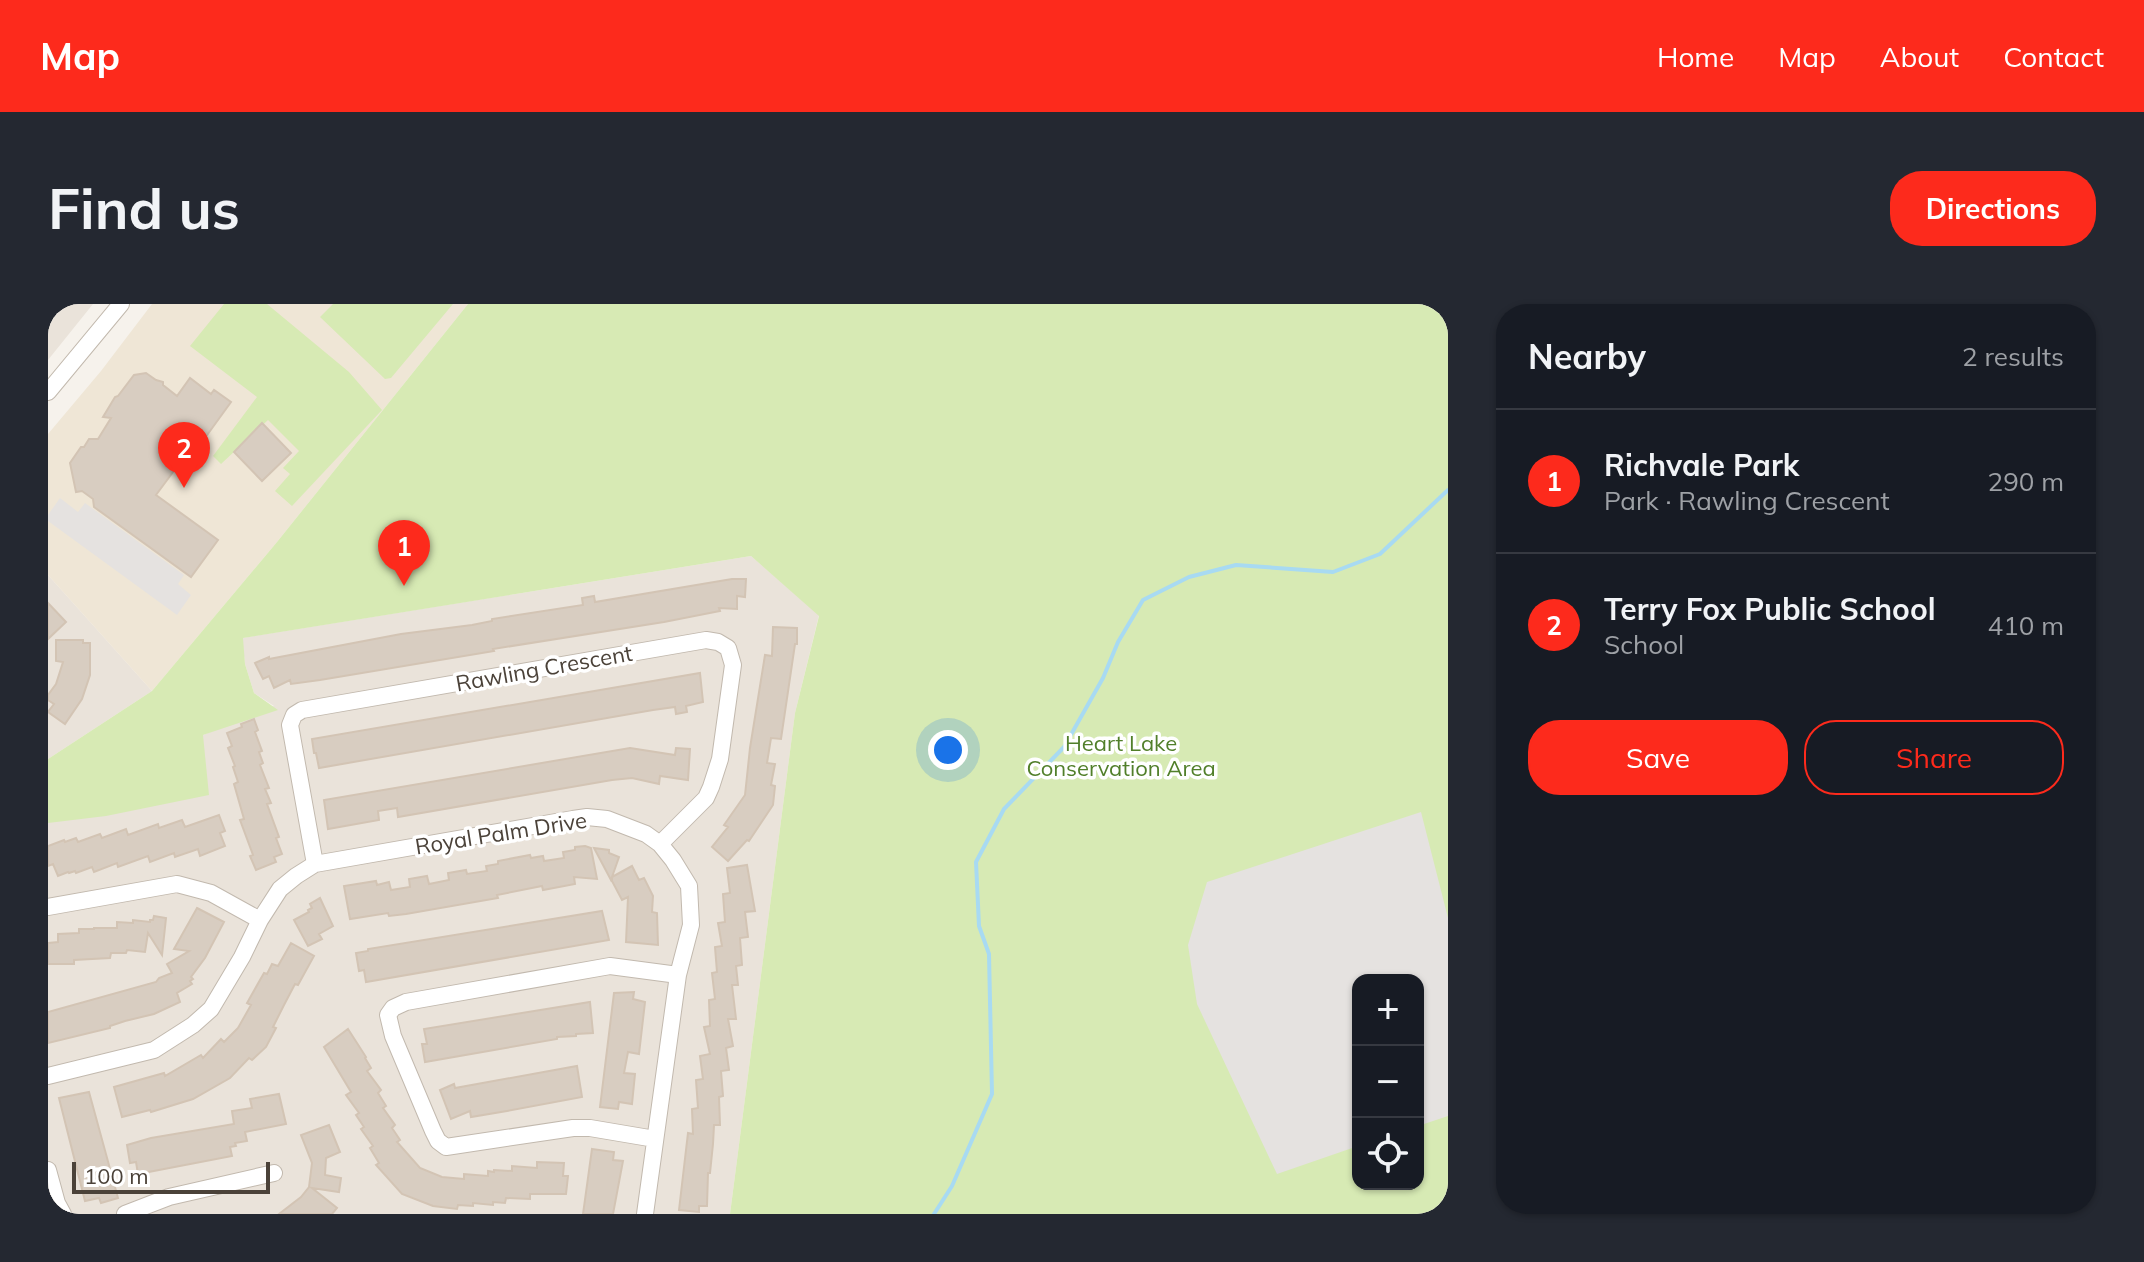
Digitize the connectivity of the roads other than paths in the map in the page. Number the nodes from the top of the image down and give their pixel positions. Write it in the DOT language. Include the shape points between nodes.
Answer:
graph roads {
  1 [pos="121,304"];
  2 [pos="48,392"];
  3 [pos="660,844"];
  4 [pos="315,864"];
  5 [pos="48,907"];
  6 [pos="260,920"];
  7 [pos="678,975"];
  8 [pos="48,1076"];
  9 [pos="655,1139"];
  10 [pos="48,1170"];
  11 [pos="274,1173"];
  12 [pos="63,1214"];
  13 [pos="125,1214"];
  14 [pos="645,1214"];
  1 -- 2 [label="street"];
  3 -- 4 [label="street, Royal Palm Drive" via="622,823 587,817"];
  3 -- 4 [label="street, Rawling Crescent" via="706,798 716,775 733,665 728,648 718,642 302,710 290,725"];
  3 -- 7 [label="street, Royal Palm Drive" via="684,876 691,898 691,925"];
  4 -- 6 [label="street, Royal Palm Drive" via="280,889"];
  5 -- 6 [label="street" via="177,884 211,893"];
  6 -- 8 [label="street, Royal Palm Drive" via="217,1000 193,1025 154,1050"];
  7 -- 9 [label="street, Royal Palm Drive"];
  7 -- 9 [label="street" via="610,966 406,1002 388,1015 433,1131 446,1147 573,1128"];
  9 -- 14 [label="street, Royal Palm Drive"];
  10 -- 12 [label="street"];
  11 -- 13 [label="street" via="169,1197"];
}
